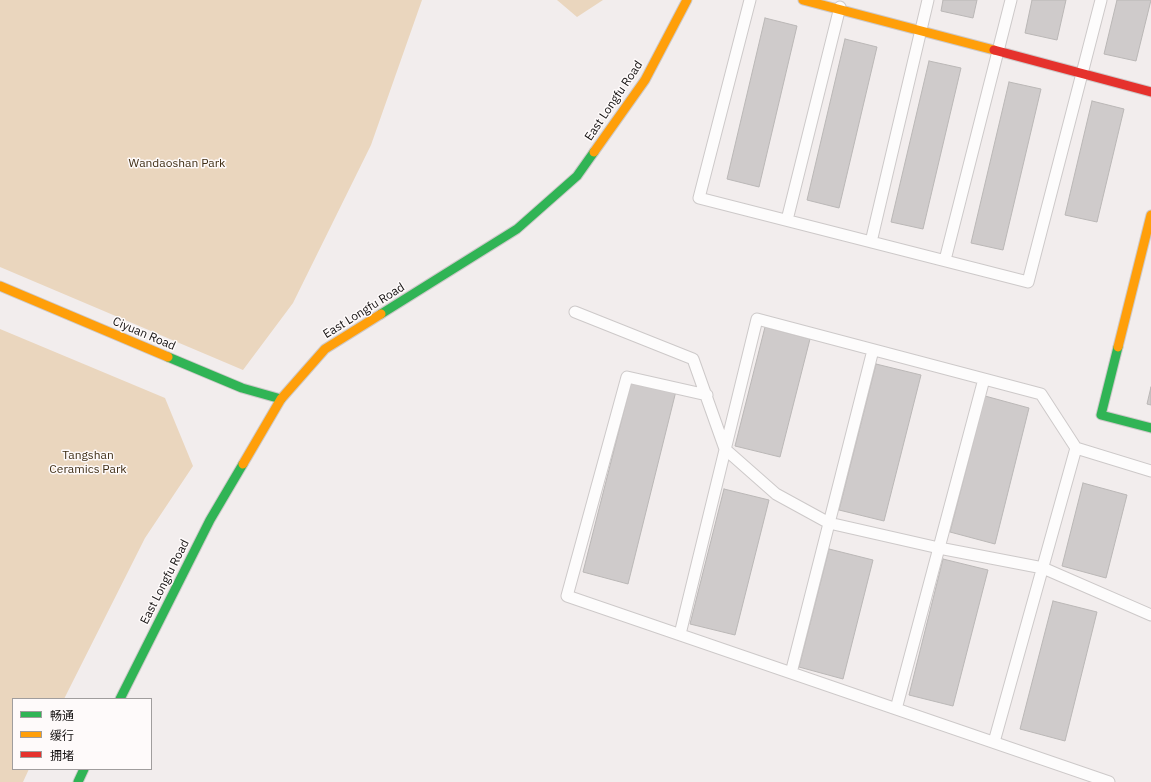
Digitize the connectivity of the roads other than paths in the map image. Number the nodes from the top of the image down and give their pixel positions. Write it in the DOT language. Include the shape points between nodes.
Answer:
graph roads {
  1 [pos="687,0"];
  2 [pos="750,0"];
  3 [pos="803,0"];
  4 [pos="928,0"];
  5 [pos="1011,0"];
  6 [pos="1101,0"];
  7 [pos="841,5"];
  8 [pos="921,31"];
  9 [pos="998,51"];
  10 [pos="1082,74"];
  11 [pos="1151,92"];
  12 [pos="1151,215"];
  13 [pos="787,220"];
  14 [pos="871,242"];
  15 [pos="945,260"];
  16 [pos="0,286"];
  17 [pos="575,312"];
  18 [pos="873,350"];
  19 [pos="984,379"];
  20 [pos="707,395"];
  21 [pos="281,399"];
  22 [pos="1151,428"];
  23 [pos="1076,448"];
  24 [pos="725,449"];
  25 [pos="1151,471"];
  26 [pos="829,523"];
  27 [pos="939,548"];
  28 [pos="1043,568"];
  29 [pos="1151,615"];
  30 [pos="680,634"];
  31 [pos="791,673"];
  32 [pos="121,698"];
  33 [pos="896,709"];
  34 [pos="994,742"];
  35 [pos="84,770"];
  36 [pos="78,782"];
  37 [pos="1109,782"];
  1 -- 21 [label="main road, East Longfu Road" via="645,80 577,176 517,229 324,349"];
  2 -- 13 [label="lane" via="699,198"];
  3 -- 7 [label="main road"];
  4 -- 8 [label="lane"];
  5 -- 9 [label="lane"];
  6 -- 10 [label="lane"];
  7 -- 8 [label="main road"];
  7 -- 13 [label="lane"];
  8 -- 9 [label="main road"];
  8 -- 14 [label="lane"];
  9 -- 10 [label="main road"];
  9 -- 15 [label="lane"];
  10 -- 11 [label="main road"];
  10 -- 15 [label="lane" via="1028,282"];
  12 -- 22 [label="main road" via="1101,415"];
  13 -- 14 [label="lane"];
  14 -- 15 [label="lane"];
  16 -- 21 [label="main road, Ciyuan Road" via="242,388"];
  17 -- 20 [label="lane" via="694,359"];
  18 -- 19 [label="lane"];
  18 -- 24 [label="lane" via="757,320"];
  18 -- 26 [label="lane"];
  19 -- 23 [label="lane" via="1041,394"];
  19 -- 27 [label="lane"];
  20 -- 24 [label="lane"];
  20 -- 30 [label="lane" via="627,377 567,596"];
  21 -- 32 [label="main road, East Longfu Road" via="210,520"];
  23 -- 25 [label="lane"];
  23 -- 28 [label="lane"];
  24 -- 26 [label="lane" via="776,494"];
  24 -- 30 [label="lane"];
  26 -- 27 [label="lane"];
  26 -- 31 [label="lane"];
  27 -- 28 [label="lane"];
  27 -- 33 [label="lane"];
  28 -- 29 [label="lane"];
  28 -- 34 [label="lane"];
  30 -- 31 [label="lane"];
  31 -- 33 [label="lane"];
  33 -- 34 [label="lane"];
  34 -- 37 [label="lane"];
  35 -- 36 [label="main road"];
}
